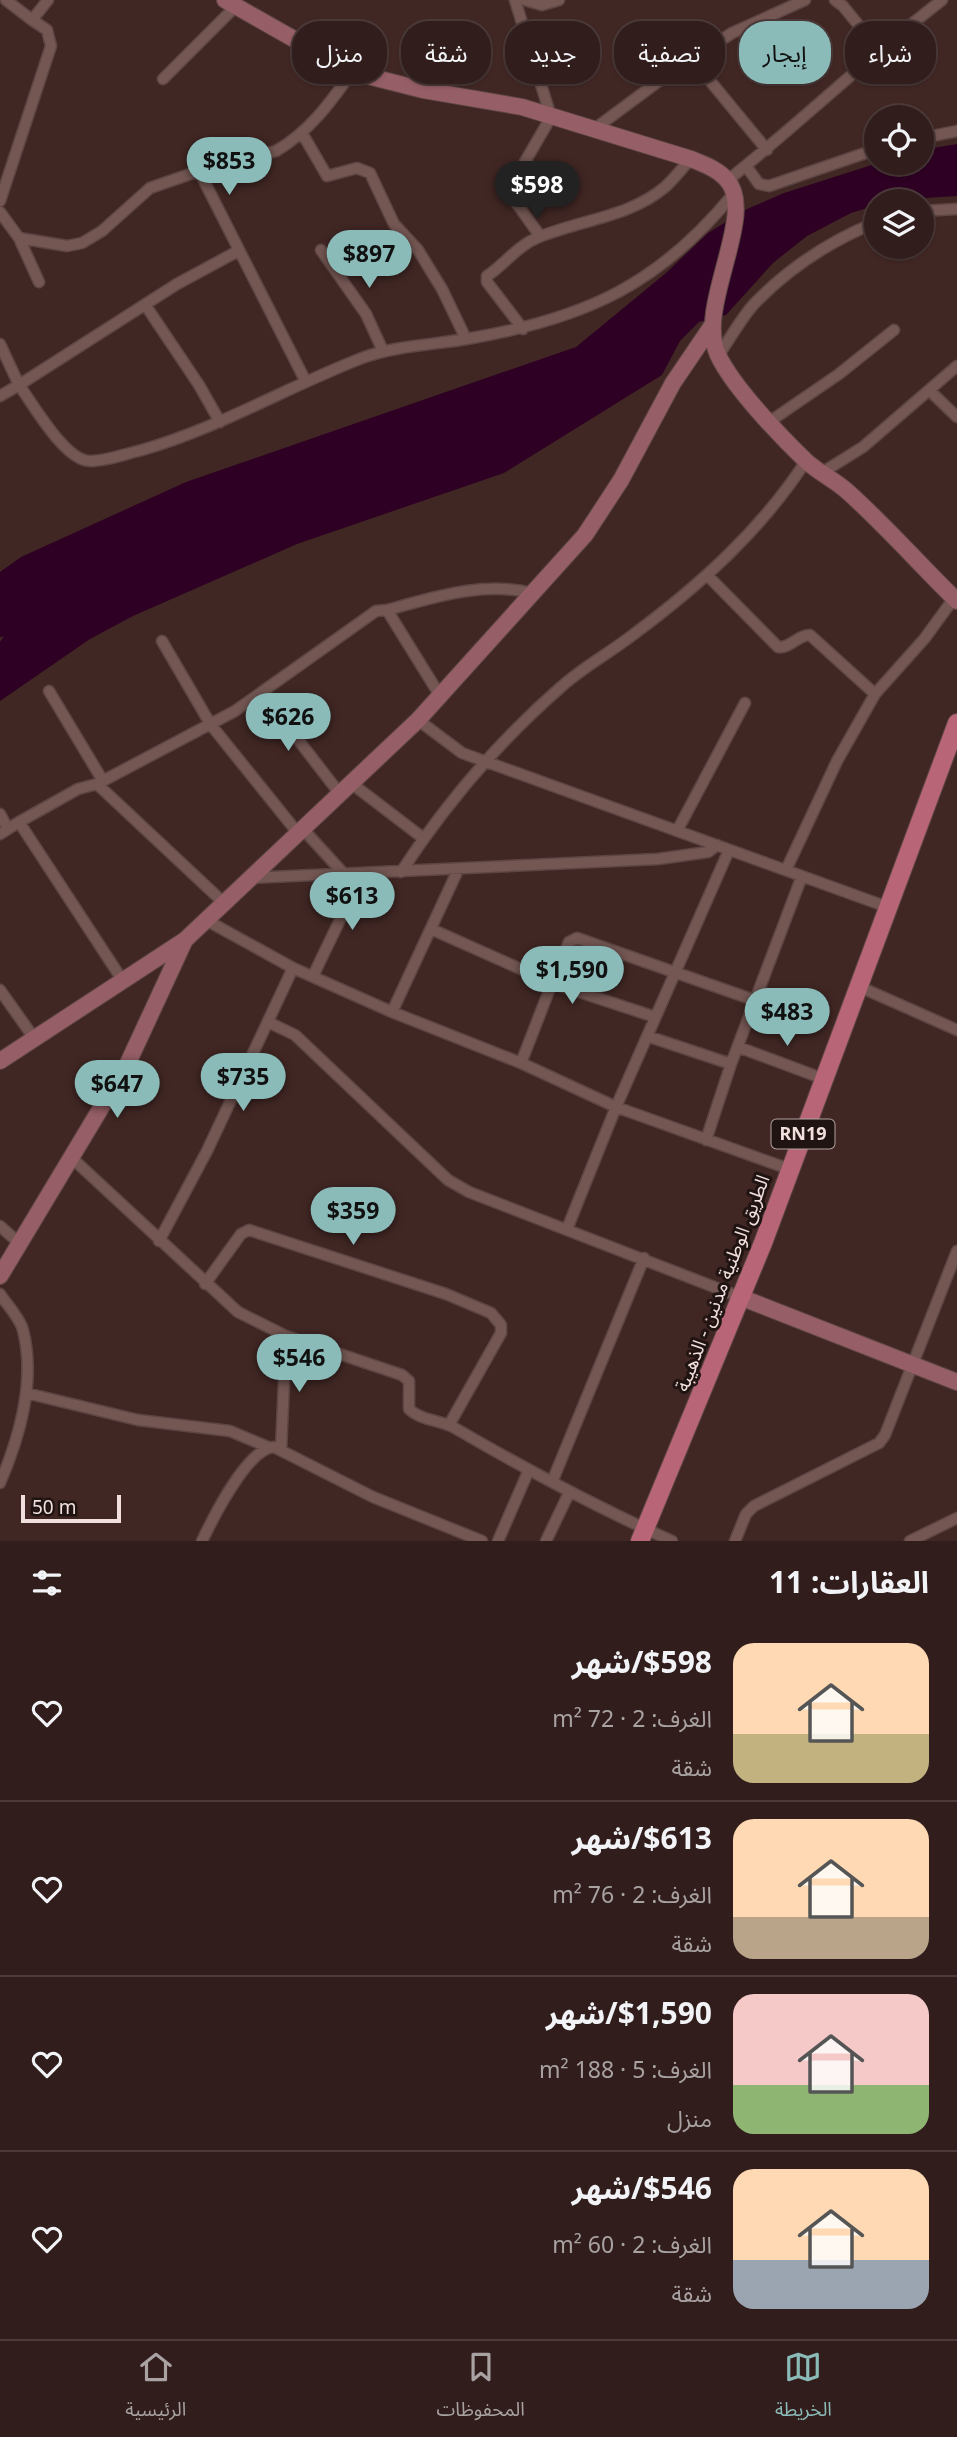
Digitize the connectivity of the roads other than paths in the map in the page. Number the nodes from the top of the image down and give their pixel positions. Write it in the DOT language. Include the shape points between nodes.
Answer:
graph roads {
  1 [pos="6,0"];
  2 [pos="48,0"];
  3 [pos="516,0"];
  4 [pos="524,0"];
  5 [pos="559,0"];
  6 [pos="805,0"];
  7 [pos="942,0"];
  8 [pos="843,2"];
  9 [pos="230,4"];
  10 [pos="32,20"];
  11 [pos="857,21"];
  12 [pos="915,21"];
  13 [pos="725,38"];
  14 [pos="292,39"];
  15 [pos="163,79"];
  16 [pos="845,79"];
  17 [pos="387,81"];
  18 [pos="344,84"];
  19 [pos="657,84"];
  20 [pos="713,84"];
  21 [pos="551,117"];
  22 [pos="593,130"];
  23 [pos="957,131"];
  24 [pos="302,134"];
  25 [pos="934,136"];
  26 [pos="767,150"];
  27 [pos="864,153"];
  28 [pos="691,159"];
  29 [pos="746,166"];
  30 [pos="199,171"];
  31 [pos="731,187"];
  32 [pos="0,201"];
  33 [pos="957,209"];
  34 [pos="934,210"];
  35 [pos="0,212"];
  36 [pos="864,227"];
  37 [pos="540,236"];
  38 [pos="19,237"];
  39 [pos="321,250"];
  40 [pos="238,251"];
  41 [pos="39,282"];
  42 [pos="146,306"];
  43 [pos="711,327"];
  44 [pos="523,329"];
  45 [pos="894,330"];
  46 [pos="466,339"];
  47 [pos="0,344"];
  48 [pos="383,351"];
  49 [pos="718,356"];
  50 [pos="957,366"];
  51 [pos="306,382"];
  52 [pos="19,385"];
  53 [pos="929,390"];
  54 [pos="0,396"];
  55 [pos="957,417"];
  56 [pos="220,422"];
  57 [pos="769,422"];
  58 [pos="806,461"];
  59 [pos="823,472"];
  60 [pos="708,576"];
  61 [pos="533,593"];
  62 [pos="955,600"];
  63 [pos="387,610"];
  64 [pos="162,641"];
  65 [pos="49,691"];
  66 [pos="262,693"];
  67 [pos="439,694"];
  68 [pos="875,694"];
  69 [pos="745,703"];
  70 [pos="418,720"];
  71 [pos="957,723"];
  72 [pos="211,725"];
  73 [pos="486,762"];
  74 [pos="100,782"];
  75 [pos="346,788"];
  76 [pos="0,814"];
  77 [pos="19,822"];
  78 [pos="299,830"];
  79 [pos="4,831"];
  80 [pos="677,831"];
  81 [pos="423,838"];
  82 [pos="717,845"];
  83 [pos="729,850"];
  84 [pos="458,870"];
  85 [pos="786,870"];
  86 [pos="401,872"];
  87 [pos="344,874"];
  88 [pos="362,874"];
  89 [pos="802,876"];
  90 [pos="250,878"];
  91 [pos="224,903"];
  92 [pos="890,908"];
  93 [pos="206,920"];
  94 [pos="431,929"];
  95 [pos="185,940"];
  96 [pos="293,968"];
  97 [pos="674,974"];
  98 [pos="313,976"];
  99 [pos="124,981"];
  100 [pos="552,983"];
  101 [pos="860,986"];
  102 [pos="0,990"];
  103 [pos="754,1000"];
  104 [pos="392,1012"];
  105 [pos="655,1017"];
  106 [pos="268,1021"];
  107 [pos="957,1030"];
  108 [pos="647,1036"];
  109 [pos="34,1038"];
  110 [pos="738,1047"];
  111 [pos="0,1061"];
  112 [pos="521,1063"];
  113 [pos="731,1063"];
  114 [pos="824,1079"];
  115 [pos="616,1107"];
  116 [pos="706,1140"];
  117 [pos="73,1159"];
  118 [pos="789,1169"];
  119 [pos="0,1226"];
  120 [pos="567,1229"];
  121 [pos="159,1241"];
  122 [pos="19,1243"];
  123 [pos="957,1251"];
  124 [pos="644,1258"];
  125 [pos="0,1276"];
  126 [pos="205,1284"];
  127 [pos="0,1294"];
  128 [pos="740,1297"];
  129 [pos="286,1336"];
  130 [pos="912,1364"];
  131 [pos="957,1382"];
  132 [pos="26,1393"];
  133 [pos="449,1425"];
  134 [pos="268,1447"];
  135 [pos="281,1450"];
  136 [pos="528,1472"];
  137 [pos="552,1482"];
  138 [pos="0,1483"];
  139 [pos="569,1493"];
  140 [pos="957,1518"];
  141 [pos="643,1535"];
  142 [pos="202,1541"];
  143 [pos="482,1541"];
  144 [pos="498,1541"];
  145 [pos="546,1541"];
  146 [pos="672,1541"];
  147 [pos="735,1541"];
  148 [pos="910,1541"];
  1 -- 10 [label="street"];
  2 -- 10 [label="street"];
  3 -- 21 [label="street"];
  4 -- 5 [label="street" via="542,5"];
  6 -- 13 [label="street"];
  7 -- 12 [label="street"];
  8 -- 11 [label="street"];
  9 -- 14 [label="street"];
  9 -- 15 [label="street"];
  10 -- 32 [label="street" via="47,30 51,46"];
  16 -- 26 [label="street"];
  17 -- 21 [label="street" via="522,107"];
  18 -- 24 [label="street"];
  19 -- 22 [label="street"];
  20 -- 26 [label="street"];
  21 -- 22 [label="street"];
  21 -- 37 [label="street" via="508,191"];
  22 -- 28 [label="street"];
  23 -- 25 [label="street"];
  24 -- 30 [label="street" via="276,151"];
  24 -- 46 [label="street" via="327,176 357,167 370,173 394,224 418,250"];
  26 -- 29 [label="street"];
  27 -- 29 [label="street" via="769,186 759,184"];
  28 -- 31 [label="street" via="711,167"];
  28 -- 37 [label="street" via="664,188 645,200"];
  29 -- 31 [label="street"];
  30 -- 38 [label="street" via="150,188 102,232 82,243 67,246"];
  30 -- 40 [label="street"];
  31 -- 43 [label="street" via="734,220"];
  31 -- 44 [label="street" via="704,230 652,274 576,312"];
  33 -- 34 [label="street"];
  35 -- 38 [label="street"];
  36 -- 49 [label="street" via="806,259 754,304"];
  37 -- 44 [label="street" via="486,278"];
  38 -- 41 [label="street"];
  39 -- 48 [label="street" via="366,314"];
  40 -- 42 [label="street"];
  40 -- 51 [label="street"];
  42 -- 52 [label="street"];
  42 -- 56 [label="street"];
  43 -- 49 [label="street"];
  43 -- 61 [label="street" via="673,383 601,512"];
  44 -- 46 [label="street"];
  45 -- 57 [label="street"];
  46 -- 48 [label="street"];
  47 -- 52 [label="street"];
  48 -- 51 [label="street"];
  49 -- 57 [label="street"];
  50 -- 53 [label="street"];
  51 -- 56 [label="street"];
  52 -- 54 [label="street"];
  52 -- 56 [label="street" via="72,455 89,461 168,443"];
  53 -- 55 [label="street"];
  53 -- 59 [label="street" via="863,447"];
  57 -- 58 [label="street"];
  58 -- 59 [label="street"];
  58 -- 60 [label="street" via="782,498"];
  59 -- 62 [label="street" via="902,541"];
  60 -- 68 [label="street" via="778,647 810,635"];
  60 -- 73 [label="street" via="563,685"];
  61 -- 63 [label="street" via="496,587"];
  61 -- 67 [label="street"];
  62 -- 68 [label="street"];
  63 -- 66 [label="street" via="376,611"];
  63 -- 67 [label="street"];
  64 -- 72 [label="street"];
  65 -- 74 [label="street"];
  66 -- 72 [label="street"];
  66 -- 75 [label="street"];
  67 -- 70 [label="street"];
  68 -- 85 [label="street" via="837,761"];
  69 -- 80 [label="street"];
  70 -- 73 [label="street" via="462,753"];
  70 -- 75 [label="street"];
  71 -- 92 [label="main road, الطريق الوطنية مدنين - الذهيبة / RN19"];
  72 -- 74 [label="street"];
  72 -- 78 [label="street"];
  73 -- 80 [label="street"];
  73 -- 81 [label="street"];
  74 -- 77 [label="street"];
  74 -- 91 [label="street"];
  75 -- 78 [label="street"];
  75 -- 81 [label="street"];
  76 -- 79 [label="street"];
  77 -- 79 [label="street"];
  77 -- 99 [label="street"];
  78 -- 87 [label="street"];
  78 -- 90 [label="street"];
  80 -- 82 [label="street"];
  81 -- 86 [label="street"];
  82 -- 83 [label="street"];
  82 -- 84 [label="street" via="708,852 680,857"];
  83 -- 85 [label="street"];
  83 -- 97 [label="street"];
  84 -- 86 [label="street"];
  84 -- 94 [label="street"];
  85 -- 89 [label="street"];
  86 -- 88 [label="street"];
  87 -- 88 [label="street"];
  87 -- 90 [label="street"];
  88 -- 98 [label="street"];
  89 -- 92 [label="street"];
  89 -- 103 [label="street"];
  90 -- 91 [label="street"];
  91 -- 93 [label="street"];
  92 -- 101 [label="main road, الطريق الوطنية مدنين - الذهيبة / RN19"];
  93 -- 95 [label="street"];
  93 -- 96 [label="street"];
  94 -- 100 [label="street"];
  94 -- 104 [label="street"];
  95 -- 99 [label="street"];
  95 -- 117 [label="street" via="128,1063"];
  96 -- 98 [label="street"];
  96 -- 106 [label="street"];
  97 -- 100 [label="street" via="572,939"];
  97 -- 103 [label="street"];
  97 -- 105 [label="street"];
  98 -- 104 [label="street"];
  99 -- 109 [label="street"];
  100 -- 105 [label="street"];
  100 -- 112 [label="street"];
  101 -- 107 [label="street"];
  101 -- 114 [label="main road, الطريق الوطنية مدنين - الذهيبة / RN19"];
  102 -- 109 [label="street"];
  103 -- 110 [label="street"];
  104 -- 112 [label="street"];
  105 -- 108 [label="street"];
  106 -- 120 [label="street" via="295,1034 448,1180"];
  106 -- 121 [label="street"];
  108 -- 113 [label="street"];
  108 -- 115 [label="street"];
  109 -- 111 [label="street"];
  110 -- 113 [label="street"];
  110 -- 114 [label="street"];
  112 -- 115 [label="street"];
  113 -- 116 [label="street"];
  114 -- 118 [label="main road, الطريق الوطنية مدنين - الذهيبة / RN19"];
  115 -- 116 [label="street"];
  115 -- 120 [label="street"];
  116 -- 118 [label="street"];
  117 -- 121 [label="street"];
  117 -- 122 [label="street"];
  118 -- 128 [label="main road, الطريق الوطنية مدنين - الذهيبة / RN19"];
  119 -- 122 [label="street"];
  120 -- 124 [label="street"];
  121 -- 126 [label="street"];
  122 -- 125 [label="street"];
  123 -- 130 [label="street"];
  124 -- 128 [label="street"];
  124 -- 137 [label="street"];
  126 -- 129 [label="street" via="239,1312"];
  126 -- 133 [label="street" via="241,1234 249,1230 491,1313 501,1332"];
  127 -- 132 [label="street" via="23,1328"];
  128 -- 130 [label="street"];
  128 -- 141 [label="main road, الطريق الوطنية مدنين - الذهيبة / RN19"];
  129 -- 133 [label="street" via="402,1375 409,1381 409,1409"];
  129 -- 135 [label="street"];
  130 -- 131 [label="street"];
  130 -- 147 [label="street" via="879,1443 754,1506"];
  132 -- 134 [label="street" via="138,1420 230,1431"];
  132 -- 138 [label="street"];
  133 -- 136 [label="street"];
  134 -- 135 [label="street"];
  134 -- 142 [label="street" via="253,1459"];
  135 -- 143 [label="street" via="373,1497"];
  136 -- 137 [label="street"];
  136 -- 144 [label="street"];
  137 -- 139 [label="street"];
  139 -- 141 [label="street"];
  139 -- 145 [label="street"];
  140 -- 148 [label="street"];
  141 -- 146 [label="street"];
}
